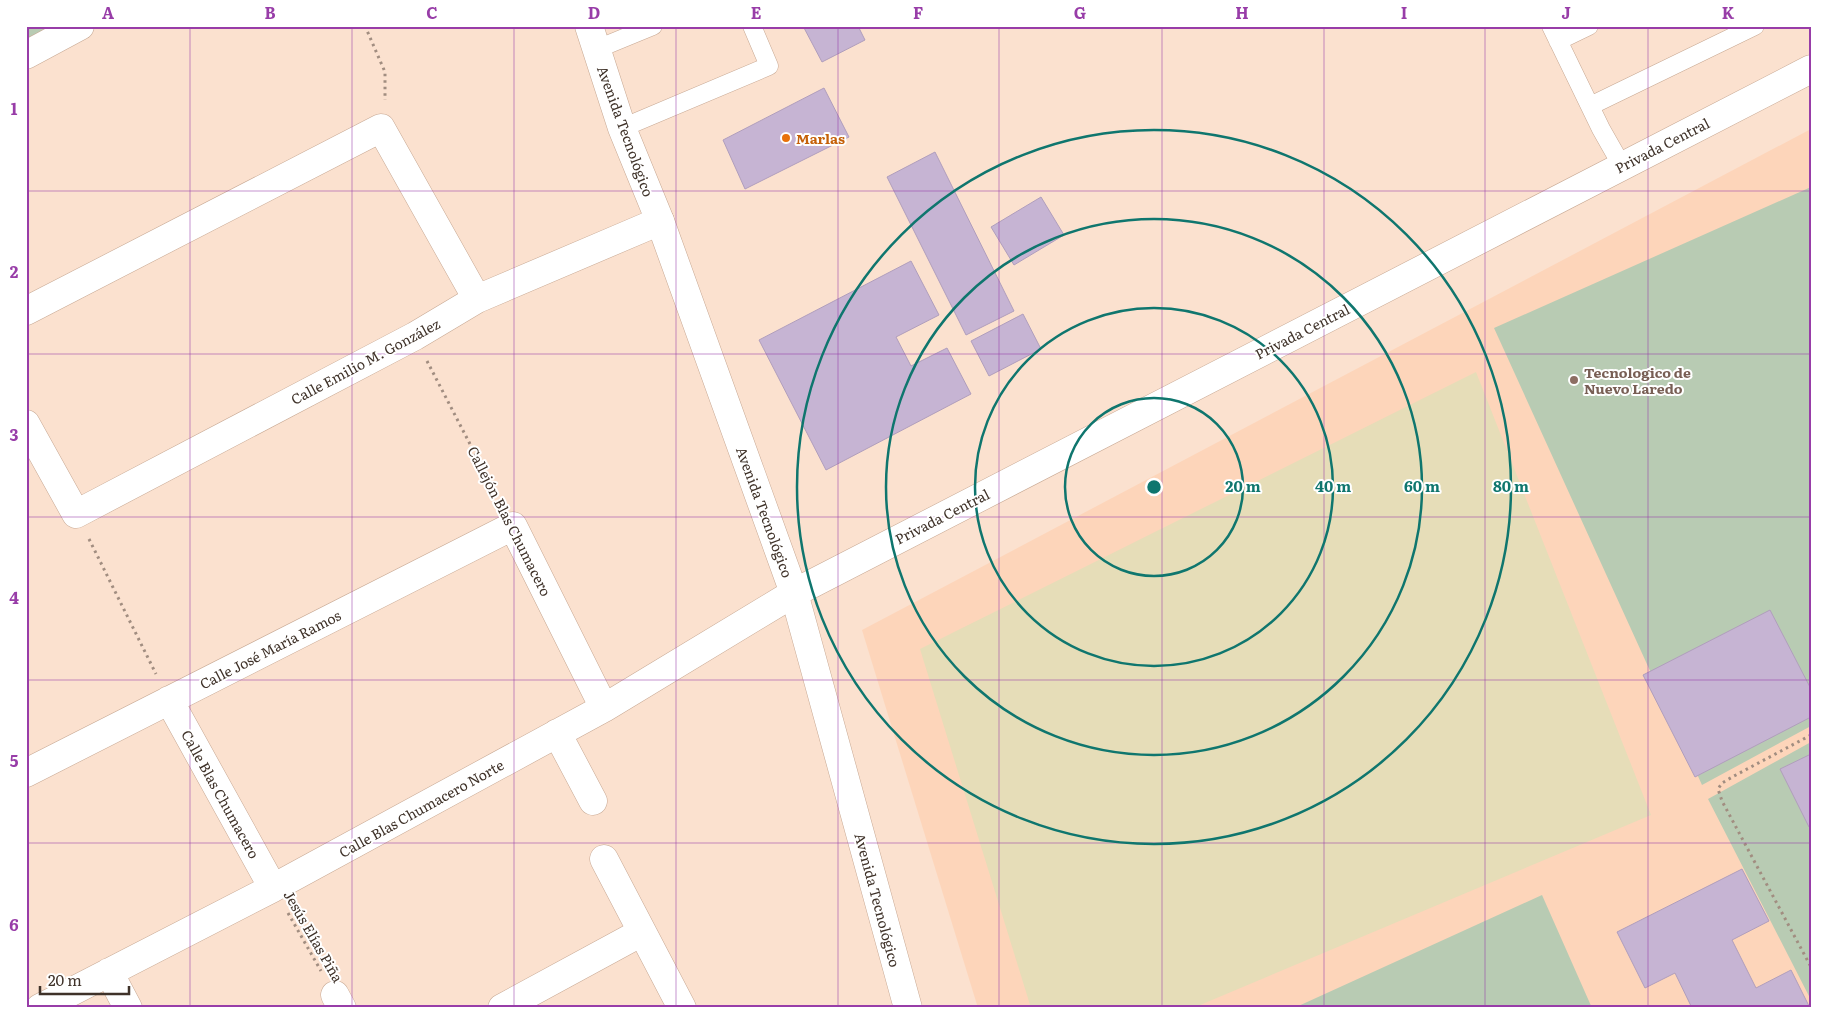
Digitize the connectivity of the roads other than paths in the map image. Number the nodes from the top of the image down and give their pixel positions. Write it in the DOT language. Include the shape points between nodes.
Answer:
graph roads {
  1 [pos="80,26"];
  2 [pos="653,26"];
  3 [pos="752,26"];
  4 [pos="1589,26"];
  5 [pos="1755,26"];
  6 [pos="1555,33"];
  7 [pos="593,38"];
  8 [pos="26,55"];
  9 [pos="1811,69"];
  10 [pos="1590,106"];
  11 [pos="622,128"];
  12 [pos="1622,166"];
  13 [pos="660,221"];
  14 [pos="477,299"];
  15 [pos="26,311"];
  16 [pos="26,424"];
  17 [pos="513,526"];
  18 [pos="794,593"];
  19 [pos="169,700"];
  20 [pos="604,708"];
  21 [pos="557,733"];
  22 [pos="26,773"];
  23 [pos="592,801"];
  24 [pos="604,859"];
  25 [pos="274,888"];
  26 [pos="642,932"];
  27 [pos="109,972"];
  28 [pos="40,1008"];
  29 [pos="128,1008"];
  30 [pos="502,1008"];
  31 [pos="682,1008"];
  32 [pos="908,1008"];
  1 -- 8 [label="street"];
  2 -- 7 [label="lane"];
  3 -- 11 [label="lane" via="769,66"];
  4 -- 6 [label="lane"];
  5 -- 10 [label="lane"];
  6 -- 10 [label="lane"];
  7 -- 11 [label="street, Avenida Tecnológico"];
  9 -- 12 [label="street, Privada Central"];
  10 -- 12 [label="lane"];
  11 -- 13 [label="street, Avenida Tecnológico"];
  12 -- 18 [label="street, Privada Central"];
  13 -- 14 [label="street, Calle Emilio M. González"];
  13 -- 18 [label="street, Avenida Tecnológico"];
  14 -- 15 [label="street" via="381,128"];
  14 -- 16 [label="street, Calle Emilio M. González" via="414,336 76,514"];
  17 -- 19 [label="street, Calle José María Ramos"];
  17 -- 20 [label="street, Callejón Blas Chumacero"];
  18 -- 20 [label="street, Calle Blas Chumacero Norte"];
  18 -- 32 [label="street, Avenida Tecnológico"];
  19 -- 22 [label="street, Calle José María Ramos"];
  19 -- 25 [label="street, Calle Blas Chumacero"];
  20 -- 21 [label="street, Calle Blas Chumacero Norte"];
  21 -- 23 [label="street"];
  21 -- 25 [label="street, Calle Blas Chumacero Norte"];
  24 -- 26 [label="street"];
  25 -- 27 [label="street, Calle Blas Chumacero Norte"];
  26 -- 30 [label="street"];
  26 -- 31 [label="street"];
  27 -- 28 [label="street, Calle Blas Chumacero Norte"];
  27 -- 29 [label="street"];
}
